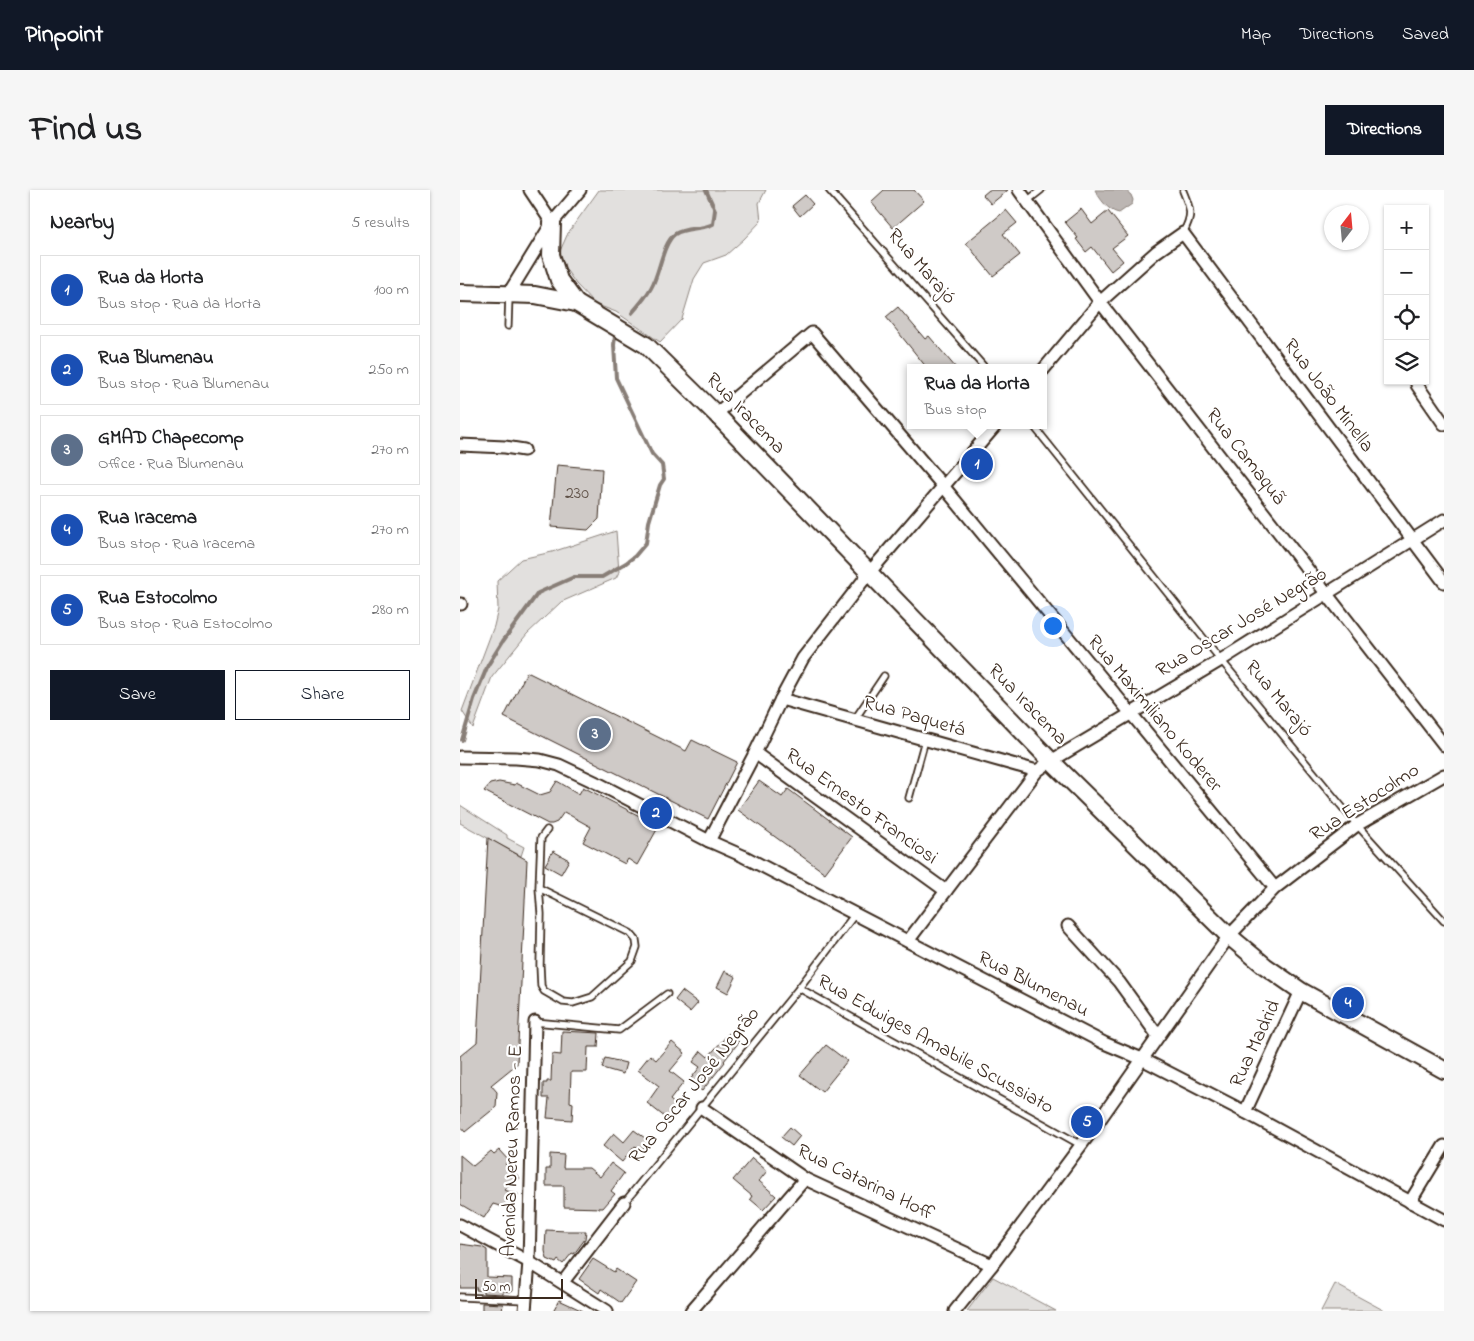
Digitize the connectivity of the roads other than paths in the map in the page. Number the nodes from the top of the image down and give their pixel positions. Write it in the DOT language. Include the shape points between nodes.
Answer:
graph roads {
  1 [pos="530,190"];
  2 [pos="580,190"];
  3 [pos="828,190"];
  4 [pos="1019,190"];
  5 [pos="1041,190"];
  6 [pos="1183,191"];
  7 [pos="1027,201"];
  8 [pos="552,223"];
  9 [pos="1182,233"];
  10 [pos="460,292"];
  11 [pos="509,293"];
  12 [pos="1100,302"];
  13 [pos="576,303"];
  14 [pos="508,326"];
  15 [pos="981,364"];
  16 [pos="1047,365"];
  17 [pos="1417,385"];
  18 [pos="716,414"];
  19 [pos="1444,424"];
  20 [pos="993,429"];
  21 [pos="1036,429"];
  22 [pos="460,445"];
  23 [pos="524,450"];
  24 [pos="944,488"];
  25 [pos="1444,520"];
  26 [pos="1413,540"];
  27 [pos="869,573"];
  28 [pos="1444,582"];
  29 [pos="1327,594"];
  30 [pos="1221,660"];
  31 [pos="884,676"];
  32 [pos="781,699"];
  33 [pos="1130,714"];
  34 [pos="855,719"];
  35 [pos="925,740"];
  36 [pos="1444,745"];
  37 [pos="755,753"];
  38 [pos="460,756"];
  39 [pos="1051,761"];
  40 [pos="1036,771"];
  41 [pos="1444,775"];
  42 [pos="909,798"];
  43 [pos="1358,825"];
  44 [pos="547,830"];
  45 [pos="709,841"];
  46 [pos="539,888"];
  47 [pos="1275,888"];
  48 [pos="946,891"];
  49 [pos="855,914"];
  50 [pos="1444,921"];
  51 [pos="1068,926"];
  52 [pos="1229,936"];
  53 [pos="908,941"];
  54 [pos="799,988"];
  55 [pos="1301,991"];
  56 [pos="667,994"];
  57 [pos="535,1022"];
  58 [pos="1158,1036"];
  59 [pos="1142,1059"];
  60 [pos="1444,1070"];
  61 [pos="702,1108"];
  62 [pos="1246,1112"];
  63 [pos="1081,1145"];
  64 [pos="1444,1146"];
  65 [pos="805,1179"];
  66 [pos="624,1202"];
  67 [pos="1410,1202"];
  68 [pos="1444,1220"];
  69 [pos="460,1225"];
  70 [pos="528,1262"];
  71 [pos="992,1265"];
  72 [pos="563,1282"];
  73 [pos="460,1297"];
  74 [pos="525,1305"];
  75 [pos="607,1311"];
  76 [pos="691,1311"];
  77 [pos="956,1311"];
  1 -- 8 [label="street"];
  2 -- 8 [label="street"];
  3 -- 15 [label="lane, Rua Marajó"];
  4 -- 7 [label="street, Rua Camaquã"];
  5 -- 7 [label="lane"];
  6 -- 9 [label="lane" via="1190,217"];
  7 -- 12 [label="street, Rua Camaquã"];
  8 -- 11 [label="street"];
  8 -- 13 [label="street" via="552,255 559,280"];
  9 -- 12 [label="street"];
  9 -- 26 [label="street, Rua João Minella"];
  10 -- 11 [label="street"];
  11 -- 13 [label="street"];
  11 -- 14 [label="lane"];
  12 -- 16 [label="street"];
  12 -- 29 [label="street, Rua Camaquã"];
  13 -- 18 [label="street, Rua Iracema" via="646,345"];
  17 -- 19 [label="street"];
  18 -- 24 [label="street, Rua Maximiliano Koderer" via="812,333"];
  18 -- 27 [label="street, Rua Iracema"];
  20 -- 24 [label="street"];
  21 -- 30 [label="lane, Rua Marajó"];
  22 -- 23 [label="street"];
  24 -- 27 [label="street"];
  24 -- 33 [label="street, Rua Maximiliano Koderer"];
  25 -- 26 [label="street, Rua Oscar José Negrão"];
  26 -- 28 [label="street, Rua João Minella"];
  26 -- 29 [label="street, Rua Oscar José Negrão"];
  27 -- 32 [label="street" via="803,658"];
  27 -- 39 [label="street, Rua Iracema"];
  29 -- 30 [label="street, Rua Oscar José Negrão"];
  29 -- 36 [label="street, Rua Camaquã"];
  30 -- 33 [label="street, Rua Oscar José Negrão"];
  30 -- 43 [label="lane, Rua Marajó"];
  31 -- 34 [label="lane"];
  32 -- 34 [label="street, Rua Paquetá"];
  32 -- 37 [label="street"];
  33 -- 39 [label="street, Rua Oscar José Negrão"];
  33 -- 47 [label="street, Rua Maximiliano Koderer"];
  34 -- 35 [label="street, Rua Paquetá"];
  35 -- 40 [label="street, Rua Paquetá"];
  35 -- 42 [label="lane"];
  37 -- 45 [label="street"];
  37 -- 48 [label="street, Rua Ernesto Franciosi"];
  38 -- 45 [label="street, Rua Blumenau" via="540,760 576,772"];
  39 -- 40 [label="street, Rua Oscar José Negrão"];
  39 -- 52 [label="street, Rua Iracema"];
  40 -- 48 [label="street, Rua Oscar José Negrão"];
  41 -- 43 [label="street, Rua Estocolmo"];
  43 -- 47 [label="street, Rua Estocolmo"];
  43 -- 50 [label="lane, Rua Marajó"];
  44 -- 46 [label="lane" via="541,838"];
  45 -- 49 [label="street, Rua Blumenau"];
  46 -- 46 [label="lane" via="630,932 636,940 632,961 592,997 573,1003 563,1002 544,991 540,965"];
  47 -- 52 [label="street, Rua Estocolmo"];
  48 -- 53 [label="street, Rua Oscar José Negrão"];
  49 -- 53 [label="street, Rua Blumenau"];
  49 -- 54 [label="lane, Rua Oscar José Negrão"];
  51 -- 58 [label="street" via="1119,982"];
  52 -- 55 [label="street, Rua Iracema"];
  52 -- 58 [label="street, Rua Estocolmo"];
  53 -- 59 [label="street, Rua Blumenau" via="1104,1043"];
  54 -- 61 [label="lane, Rua Oscar José Negrão"];
  54 -- 63 [label="lane, Rua Edwiges Amabile Scussiato"];
  55 -- 60 [label="street, Rua Iracema"];
  55 -- 62 [label="street, Rua Madrid"];
  56 -- 57 [label="lane" via="619,1030"];
  57 -- 70 [label="street, Avenida Nereu Ramos - E"];
  58 -- 59 [label="street, Rua Estocolmo"];
  59 -- 62 [label="street, Rua Blumenau"];
  59 -- 63 [label="street, Rua Estocolmo"];
  61 -- 65 [label="street, Rua Catarina Hoff"];
  61 -- 66 [label="lane, Rua Oscar José Negrão"];
  62 -- 67 [label="street, Rua Blumenau"];
  63 -- 71 [label="street, Rua Estocolmo"];
  64 -- 67 [label="street"];
  65 -- 71 [label="street, Rua Catarina Hoff"];
  65 -- 76 [label="street"];
  66 -- 72 [label="street, Rua Oscar José Negrão"];
  67 -- 68 [label="street, Rua Blumenau"];
  69 -- 70 [label="street"];
  70 -- 72 [label="street"];
  70 -- 74 [label="street, Avenida Nereu Ramos - E"];
  71 -- 77 [label="street, Rua Estocolmo"];
  72 -- 75 [label="street"];
  73 -- 74 [label="lane"];
}
